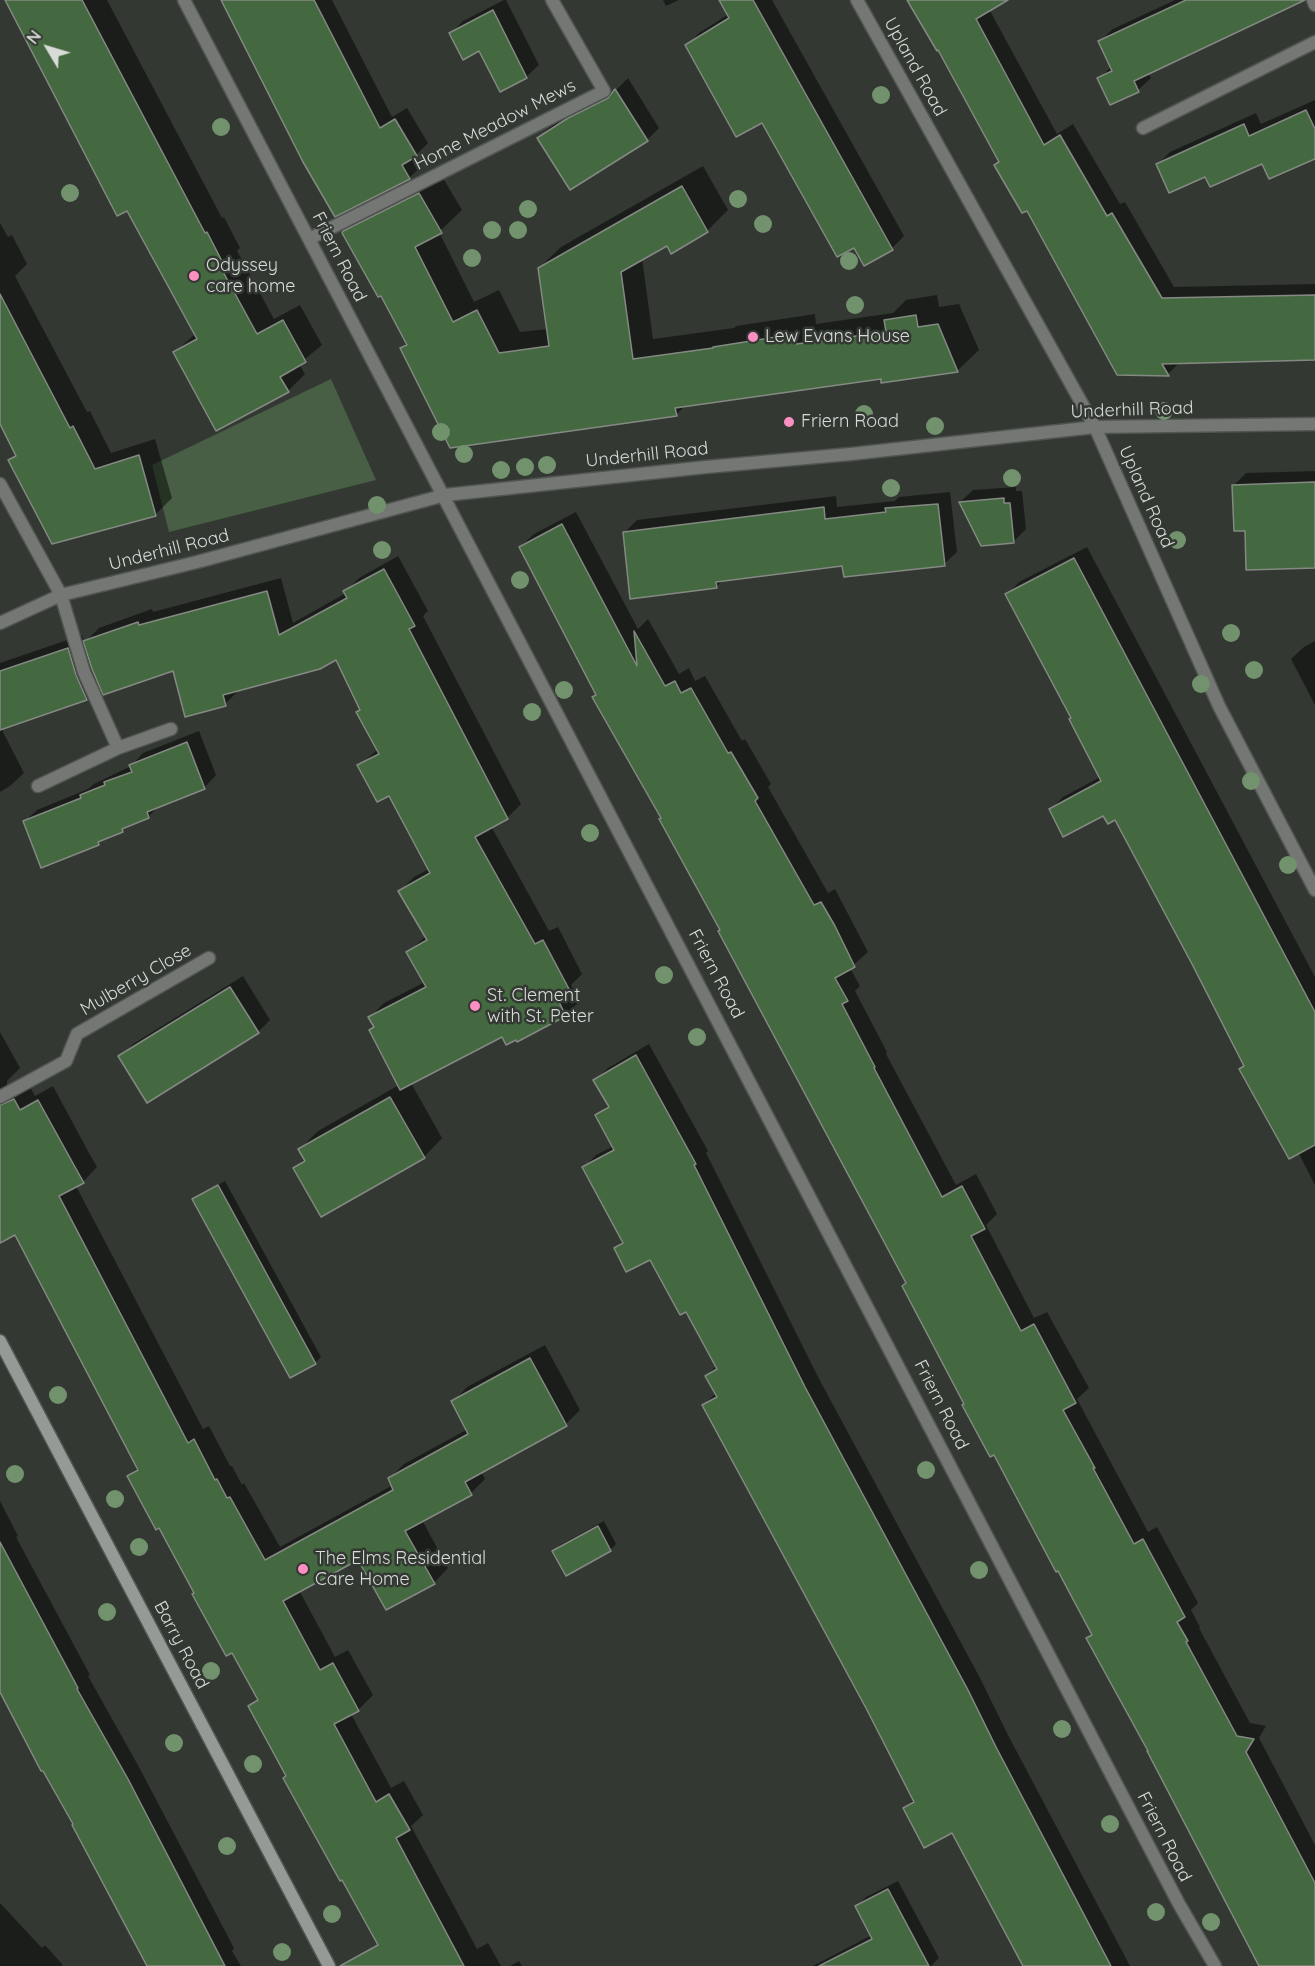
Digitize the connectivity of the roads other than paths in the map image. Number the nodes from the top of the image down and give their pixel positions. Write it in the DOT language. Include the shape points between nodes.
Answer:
graph roads {
  1 [pos="184,0"];
  2 [pos="552,0"];
  3 [pos="857,0"];
  4 [pos="1313,0"];
  5 [pos="1315,5"];
  6 [pos="1315,42"];
  7 [pos="1143,128"];
  8 [pos="309,239"];
  9 [pos="1315,424"];
  10 [pos="1095,427"];
  11 [pos="0,484"];
  12 [pos="445,495"];
  13 [pos="61,596"];
  14 [pos="0,623"];
  15 [pos="171,729"];
  16 [pos="118,748"];
  17 [pos="38,786"];
  18 [pos="1315,890"];
  19 [pos="209,958"];
  20 [pos="0,1097"];
  21 [pos="0,1341"];
  22 [pos="5,1361"];
  23 [pos="329,1966"];
  24 [pos="1215,1966"];
  1 -- 8 [label="street, Friern Road"];
  2 -- 8 [label="street, Home Meadow Mews" via="604,91"];
  3 -- 10 [label="street, Upland Road"];
  4 -- 5 [label="street"];
  6 -- 7 [label="street"];
  8 -- 12 [label="street, Friern Road"];
  9 -- 10 [label="street, Underhill Road"];
  10 -- 12 [label="street, Underhill Road"];
  10 -- 18 [label="street, Upland Road" via="1219,706"];
  11 -- 13 [label="street"];
  12 -- 13 [label="street, Underhill Road"];
  12 -- 24 [label="street, Friern Road" via="1173,1893"];
  13 -- 14 [label="street, Underhill Road"];
  13 -- 16 [label="street" via="84,672"];
  15 -- 16 [label="street"];
  16 -- 17 [label="street"];
  19 -- 20 [label="street, Mulberry Close" via="77,1034 66,1061"];
  21 -- 22 [label="main road, Barry Road"];
  22 -- 23 [label="main road, Barry Road"];
}
